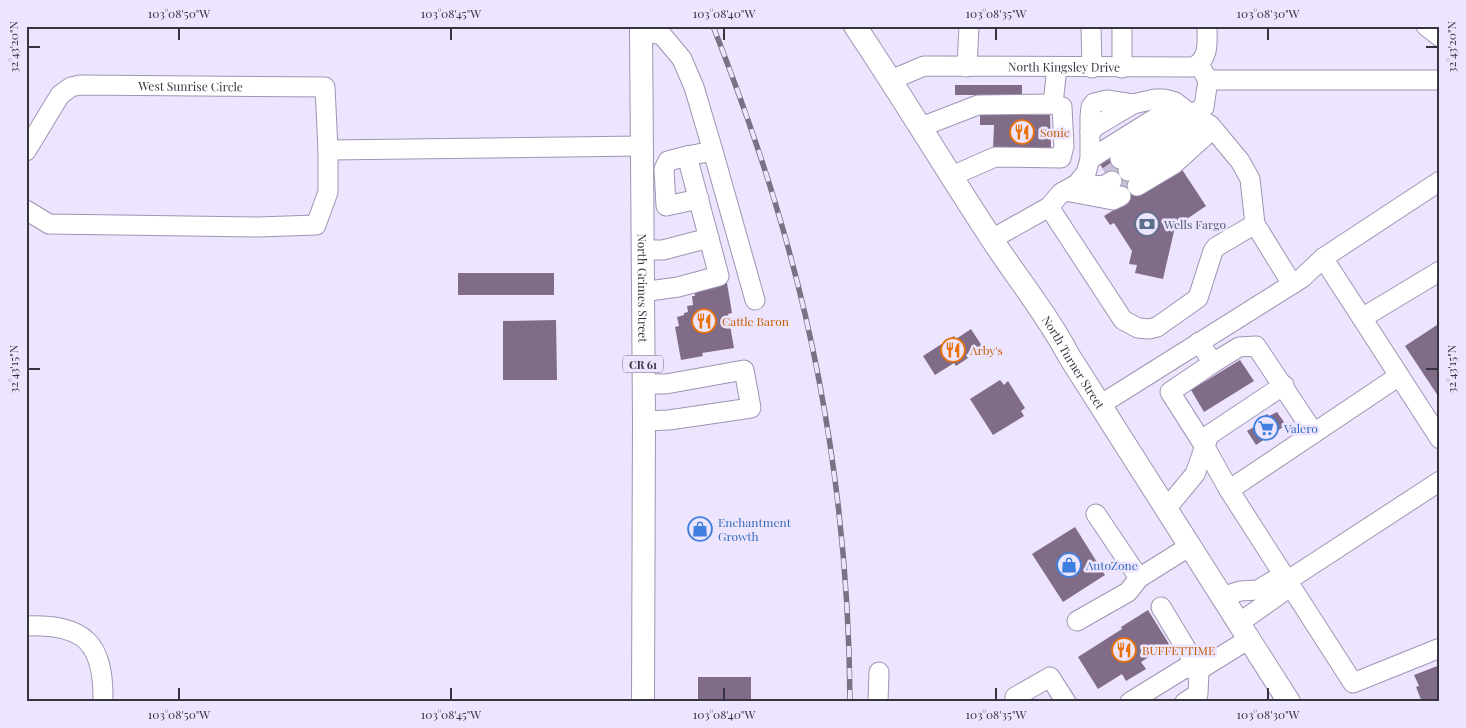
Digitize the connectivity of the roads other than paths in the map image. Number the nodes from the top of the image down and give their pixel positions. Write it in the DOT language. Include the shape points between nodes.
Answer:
graph roads {
  1 [pos="855,26"];
  2 [pos="969,26"];
  3 [pos="1091,26"];
  4 [pos="1122,26"];
  5 [pos="1207,26"];
  6 [pos="1426,26"];
  7 [pos="641,29"];
  8 [pos="1440,38"];
  9 [pos="967,67"];
  10 [pos="1057,67"];
  11 [pos="1092,68"];
  12 [pos="1122,68"];
  13 [pos="1203,72"];
  14 [pos="891,80"];
  15 [pos="1440,80"];
  16 [pos="1138,103"];
  17 [pos="1053,104"];
  18 [pos="1192,115"];
  19 [pos="921,127"];
  20 [pos="641,146"];
  21 [pos="328,150"];
  22 [pos="26,151"];
  23 [pos="713,151"];
  24 [pos="687,156"];
  25 [pos="1103,171"];
  26 [pos="952,176"];
  27 [pos="1440,181"];
  28 [pos="698,199"];
  29 [pos="642,206"];
  30 [pos="666,206"];
  31 [pos="1049,207"];
  32 [pos="26,210"];
  33 [pos="1255,224"];
  34 [pos="709,238"];
  35 [pos="992,239"];
  36 [pos="642,250"];
  37 [pos="1323,258"];
  38 [pos="746,269"];
  39 [pos="1440,271"];
  40 [pos="719,276"];
  41 [pos="1292,284"];
  42 [pos="642,292"];
  43 [pos="755,300"];
  44 [pos="1362,318"];
  45 [pos="1199,342"];
  46 [pos="1213,363"];
  47 [pos="1399,376"];
  48 [pos="643,384"];
  49 [pos="1284,386"];
  50 [pos="1100,405"];
  51 [pos="644,420"];
  52 [pos="1314,433"];
  53 [pos="1440,439"];
  54 [pos="1205,447"];
  55 [pos="1440,480"];
  56 [pos="1229,490"];
  57 [pos="1166,509"];
  58 [pos="1096,514"];
  59 [pos="1190,546"];
  60 [pos="1139,578"];
  61 [pos="1287,581"];
  62 [pos="1222,597"];
  63 [pos="1161,608"];
  64 [pos="1077,621"];
  65 [pos="26,626"];
  66 [pos="1244,631"];
  67 [pos="1440,648"];
  68 [pos="1199,670"];
  69 [pos="880,672"];
  70 [pos="103,702"];
  71 [pos="643,702"];
  72 [pos="878,702"];
  73 [pos="1017,702"];
  74 [pos="1066,702"];
  75 [pos="1130,702"];
  76 [pos="1186,702"];
  77 [pos="1289,702"];
  1 -- 14 [label="main road, North Turner Street"];
  2 -- 9 [label="street"];
  3 -- 11 [label="street"];
  4 -- 12 [label="street"];
  5 -- 13 [label="street"];
  6 -- 8 [label="street"];
  7 -- 20 [label="main road, North Grimes Street / CR 61"];
  7 -- 23 [label="street" via="662,35 682,59"];
  9 -- 10 [label="street, North Kingsley Drive"];
  9 -- 14 [label="street, North Kingsley Drive" via="924,66"];
  10 -- 11 [label="street, North Kingsley Drive"];
  10 -- 17 [label="street"];
  11 -- 12 [label="street, North Kingsley Drive"];
  12 -- 13 [label="street, North Kingsley Drive" via="1193,67"];
  13 -- 15 [label="street, North Kingsley Drive"];
  13 -- 18 [label="street" via="1204,107"];
  14 -- 19 [label="main road, North Turner Street"];
  16 -- 18 [label="street" via="1164,99 1175,102"];
  16 -- 25 [label="street" via="1140,113"];
  16 -- 25 [label="street" via="1107,100 1094,103 1090,112"];
  17 -- 19 [label="street" via="978,105"];
  17 -- 26 [label="street" via="1062,107 1064,146 1061,158 995,157"];
  18 -- 25 [label="street" via="1168,119"];
  18 -- 25 [label="street" via="1167,111"];
  18 -- 25 [label="street" via="1199,133"];
  18 -- 33 [label="street" via="1210,125 1250,179"];
  19 -- 26 [label="main road, North Turner Street"];
  20 -- 21 [label="street"];
  20 -- 29 [label="main road, North Grimes Street / CR 61"];
  21 -- 22 [label="street, West Sunrise Circle" via="325,86 80,85 60,95"];
  21 -- 32 [label="street, West Sunrise Circle" via="328,192 316,225 49,224"];
  23 -- 24 [label="street"];
  23 -- 38 [label="street"];
  24 -- 28 [label="street"];
  24 -- 30 [label="street" via="668,161 664,169"];
  25 -- 31 [label="street" via="1061,193"];
  26 -- 35 [label="main road, North Turner Street"];
  27 -- 37 [label="street"];
  28 -- 30 [label="street"];
  28 -- 34 [label="street"];
  29 -- 30 [label="street"];
  29 -- 36 [label="main road, North Grimes Street / CR 61"];
  31 -- 33 [label="street" via="1123,320 1129,325 1149,329 1157,327 1198,298 1212,251"];
  31 -- 35 [label="street"];
  33 -- 41 [label="street"];
  34 -- 36 [label="street" via="663,250"];
  34 -- 40 [label="street"];
  35 -- 50 [label="main road, North Turner Street" via="1055,329"];
  36 -- 42 [label="main road, North Grimes Street / CR 61"];
  37 -- 41 [label="street"];
  37 -- 44 [label="street"];
  38 -- 40 [label="street"];
  38 -- 43 [label="street"];
  39 -- 44 [label="street"];
  40 -- 42 [label="street"];
  41 -- 45 [label="street"];
  42 -- 48 [label="main road, North Grimes Street / CR 61"];
  44 -- 47 [label="street"];
  45 -- 46 [label="street"];
  45 -- 50 [label="street"];
  46 -- 49 [label="street" via="1239,348 1256,346"];
  46 -- 54 [label="street" via="1170,392"];
  47 -- 52 [label="street"];
  47 -- 53 [label="street"];
  48 -- 51 [label="main road, North Grimes Street / CR 61"];
  48 -- 51 [label="street" via="666,384 744,370 751,408 670,420"];
  49 -- 52 [label="street"];
  49 -- 54 [label="street" via="1209,435"];
  50 -- 57 [label="main road, North Turner Street"];
  51 -- 71 [label="main road, North Grimes Street / CR 61"];
  52 -- 56 [label="street"];
  54 -- 56 [label="street"];
  54 -- 57 [label="street" via="1195,474"];
  55 -- 61 [label="street"];
  56 -- 61 [label="street"];
  57 -- 59 [label="main road, North Turner Street"];
  58 -- 60 [label="street"];
  59 -- 60 [label="street"];
  59 -- 62 [label="main road, North Turner Street"];
  60 -- 64 [label="street" via="1128,592"];
  61 -- 62 [label="street"];
  61 -- 66 [label="street"];
  61 -- 67 [label="street" via="1352,683"];
  62 -- 66 [label="main road, North Turner Street"];
  63 -- 68 [label="street"];
  65 -- 70 [label="street" via="69,629 87,639 96,652 104,680"];
  66 -- 68 [label="street"];
  66 -- 77 [label="main road, North Turner Street"];
  68 -- 75 [label="street" via="1185,668"];
  68 -- 76 [label="street" via="1198,694"];
  69 -- 72 [label="street"];
  73 -- 74 [label="street" via="1015,697 1050,677"];
}
